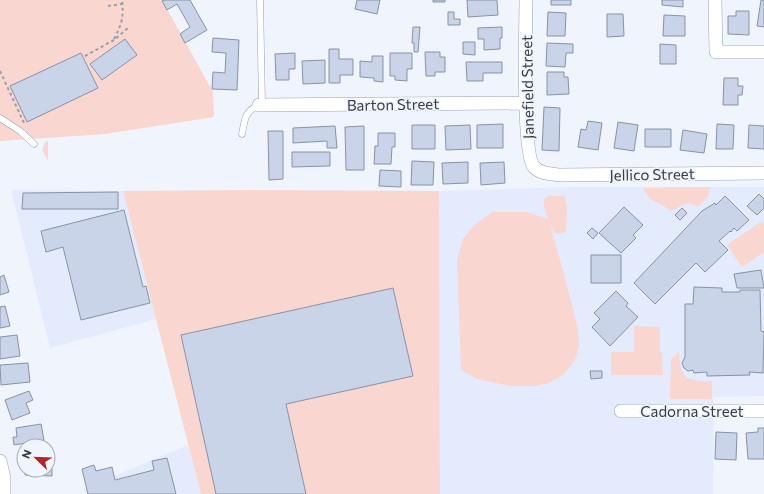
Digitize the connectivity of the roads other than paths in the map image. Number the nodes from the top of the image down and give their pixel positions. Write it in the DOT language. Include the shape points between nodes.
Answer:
graph roads {
  1 [pos="260,0"];
  2 [pos="526,0"];
  3 [pos="715,0"];
  4 [pos="764,52"];
  5 [pos="526,103"];
  6 [pos="261,105"];
  7 [pos="0,118"];
  8 [pos="242,134"];
  9 [pos="34,144"];
  10 [pos="540,171"];
  11 [pos="764,173"];
  12 [pos="764,410"];
  13 [pos="621,411"];
  14 [pos="0,461"];
  15 [pos="4,494"];
  1 -- 6 [label="lane"];
  2 -- 5 [label="street, Janefield Street"];
  3 -- 4 [label="street" via="716,52"];
  5 -- 6 [label="street, Barton Street"];
  5 -- 10 [label="street, Janefield Street" via="528,148 533,166"];
  6 -- 8 [label="lane" via="250,109 246,115"];
  7 -- 9 [label="lane"];
  10 -- 11 [label="street, Jellico Street" via="560,175"];
  12 -- 13 [label="street, Cadorna Street"];
  14 -- 15 [label="street"];
}
